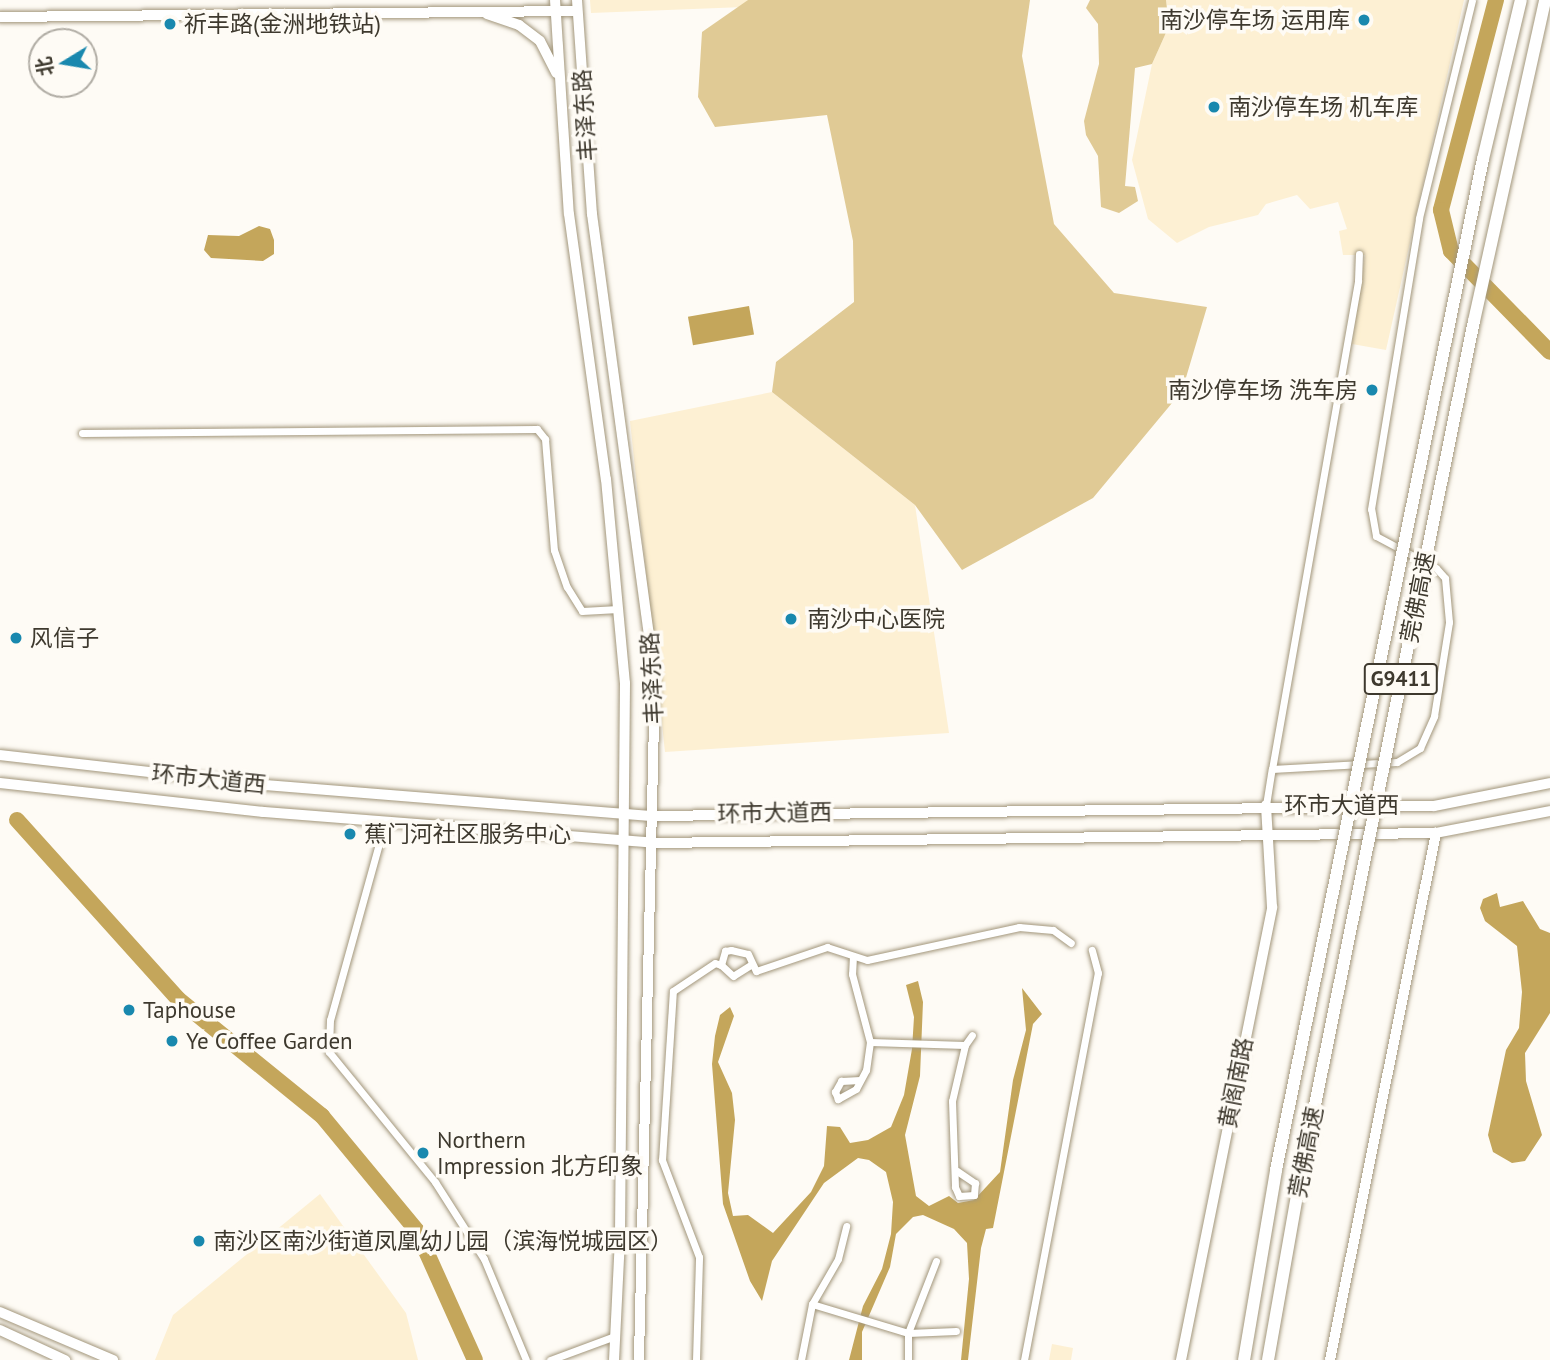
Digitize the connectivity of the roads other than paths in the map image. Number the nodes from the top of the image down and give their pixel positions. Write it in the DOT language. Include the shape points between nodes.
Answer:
graph roads {
  1 [pos="1472,0"];
  2 [pos="1521,0"];
  3 [pos="1545,0"];
  4 [pos="555,5"];
  5 [pos="577,5"];
  6 [pos="476,11"];
  7 [pos="0,16"];
  8 [pos="560,85"];
  9 [pos="1359,254"];
  10 [pos="82,433"];
  11 [pos="618,609"];
  12 [pos="0,755"];
  13 [pos="1272,769"];
  14 [pos="0,782"];
  15 [pos="1550,783"];
  16 [pos="1266,805"];
  17 [pos="1550,811"];
  18 [pos="624,814"];
  19 [pos="654,816"];
  20 [pos="385,821"];
  21 [pos="1265,833"];
  22 [pos="1436,833"];
  23 [pos="625,841"];
  24 [pos="653,843"];
  25 [pos="1071,943"];
  26 [pos="1092,950"];
  27 [pos="853,956"];
  28 [pos="751,964"];
  29 [pos="721,965"];
  30 [pos="972,1035"];
  31 [pos="870,1042"];
  32 [pos="965,1045"];
  33 [pos="860,1080"];
  34 [pos="957,1171"];
  35 [pos="846,1226"];
  36 [pos="936,1261"];
  37 [pos="812,1304"];
  38 [pos="0,1312"];
  39 [pos="0,1330"];
  40 [pos="956,1331"];
  41 [pos="908,1333"];
  42 [pos="615,1336"];
  43 [pos="65,1360"];
  44 [pos="113,1360"];
  45 [pos="526,1360"];
  46 [pos="550,1360"];
  47 [pos="614,1360"];
  48 [pos="639,1360"];
  49 [pos="696,1360"];
  50 [pos="801,1360"];
  51 [pos="908,1360"];
  52 [pos="1024,1360"];
  53 [pos="1181,1360"];
  54 [pos="1244,1360"];
  55 [pos="1268,1360"];
  56 [pos="1330,1360"];
  1 -- 13 [label="street" via="1419,218 1371,509 1376,536 1436,568 1445,578 1449,622 1434,716 1420,748 1397,762"];
  2 -- 54 [label="highway, 莞佛高速 / G9411, bridge" via="1483,159 1287,1116"];
  3 -- 55 [label="highway, 莞佛高速 / G9411, bridge" via="1474,321 1300,1179"];
  4 -- 5 [label="main road"];
  4 -- 6 [label="main road"];
  4 -- 8 [label="main road, 丰泽东路"];
  5 -- 19 [label="main road, 丰泽东路" via="592,214 655,679"];
  6 -- 7 [label="main road"];
  6 -- 8 [label="main road" via="519,25 540,41"];
  8 -- 11 [label="main road, 丰泽东路" via="569,214 606,479"];
  9 -- 13 [label="street" via="1358,281"];
  10 -- 11 [label="street" via="537,429 545,439 554,550 567,587 582,611"];
  11 -- 18 [label="main road, 丰泽东路" via="625,683"];
  12 -- 18 [label="main road, 环市大道西" via="265,785"];
  13 -- 16 [label="street"];
  14 -- 20 [label="main road, 环市大道西"];
  15 -- 16 [label="main road, 环市大道西" via="1434,806"];
  16 -- 19 [label="main road, 环市大道西"];
  16 -- 21 [label="main road, 黄阁南路"];
  17 -- 22 [label="main road, 环市大道西"];
  18 -- 19 [label="main road, 环市大道西"];
  18 -- 23 [label="main road, 丰泽东路"];
  19 -- 24 [label="main road, 丰泽东路"];
  20 -- 23 [label="main road, 环市大道西"];
  20 -- 45 [label="street" via="330,1020 329,1052 435,1182 484,1259"];
  21 -- 22 [label="main road, 环市大道西"];
  21 -- 24 [label="main road, 环市大道西"];
  21 -- 53 [label="main road, 黄阁南路" via="1272,863 1272,907"];
  22 -- 56 [label="main road"];
  23 -- 24 [label="main road, 环市大道西"];
  23 -- 42 [label="main road, 丰泽东路"];
  24 -- 48 [label="main road, 丰泽东路"];
  25 -- 27 [label="street" via="1053,930 1019,927 905,954 867,960"];
  26 -- 52 [label="street" via="1098,973"];
  27 -- 28 [label="street" via="827,947 756,971"];
  27 -- 31 [label="street" via="852,974"];
  28 -- 29 [label="street" via="733,976"];
  28 -- 29 [label="street" via="748,954 731,950 724,951"];
  29 -- 49 [label="street" via="715,963 673,991 662,1160 699,1257"];
  30 -- 32 [label="street"];
  31 -- 32 [label="street"];
  31 -- 33 [label="street"];
  32 -- 34 [label="street" via="952,1101"];
  35 -- 37 [label="street" via="838,1259"];
  36 -- 41 [label="street"];
  37 -- 41 [label="street"];
  37 -- 50 [label="street"];
  38 -- 44 [label="main road"];
  39 -- 43 [label="main road"];
  40 -- 41 [label="street"];
  41 -- 51 [label="street"];
  42 -- 46 [label="street"];
  42 -- 47 [label="main road, 丰泽东路"];
}
